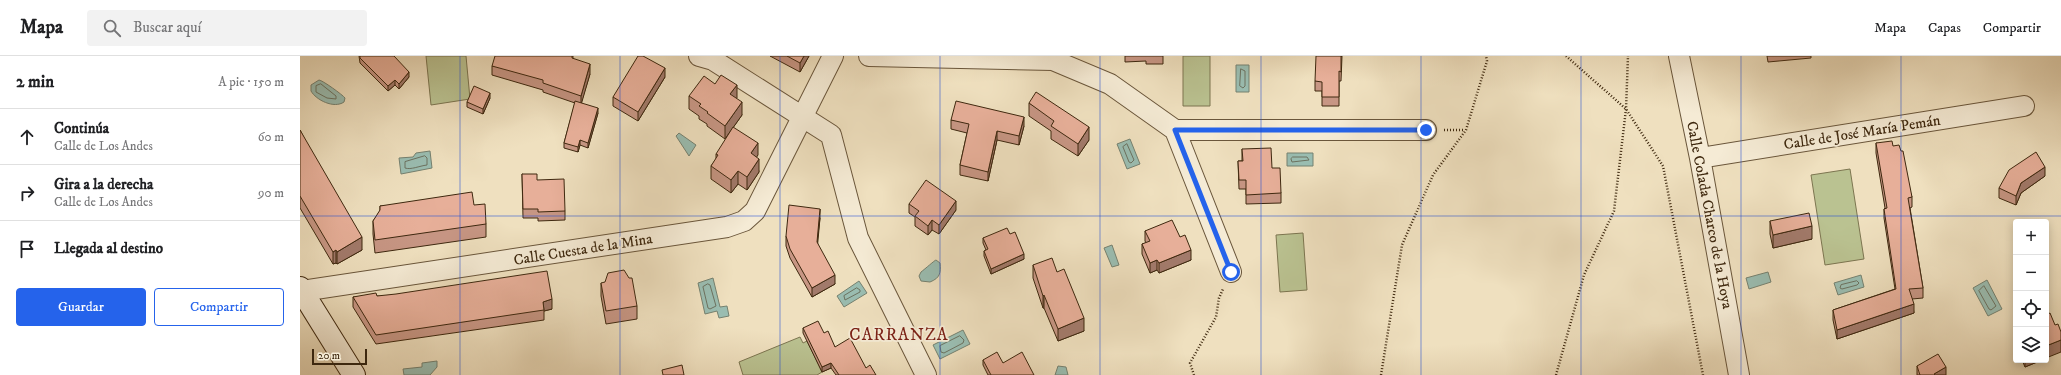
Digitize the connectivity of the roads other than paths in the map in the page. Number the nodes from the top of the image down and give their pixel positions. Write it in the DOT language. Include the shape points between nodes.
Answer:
graph roads {
  1 [pos="699,56"];
  2 [pos="833,56"];
  3 [pos="869,56"];
  4 [pos="1679,56"];
  5 [pos="1053,58"];
  6 [pos="2024,106"];
  7 [pos="802,117"];
  8 [pos="1175,130"];
  9 [pos="1426,130"];
  10 [pos="1700,158"];
  11 [pos="1231,272"];
  12 [pos="301,290"];
  13 [pos="354,375"];
  14 [pos="926,375"];
  15 [pos="1739,375"];
  1 -- 7 [label="street" via="713,60"];
  2 -- 7 [label="street, Calle Cuesta de la Mina"];
  3 -- 5 [label="street"];
  4 -- 10 [label="street, Calle Colada Charco de la Hoya"];
  5 -- 8 [label="street" via="1110,84"];
  6 -- 10 [label="street, Calle de José María Pemán"];
  7 -- 12 [label="street, Calle Cuesta de la Mina" via="756,211 744,221 727,227"];
  7 -- 14 [label="street" via="831,135 858,238"];
  8 -- 9 [label="street"];
  8 -- 11 [label="street"];
  10 -- 15 [label="street, Calle Colada Charco de la Hoya"];
  12 -- 13 [label="main road"];
}
